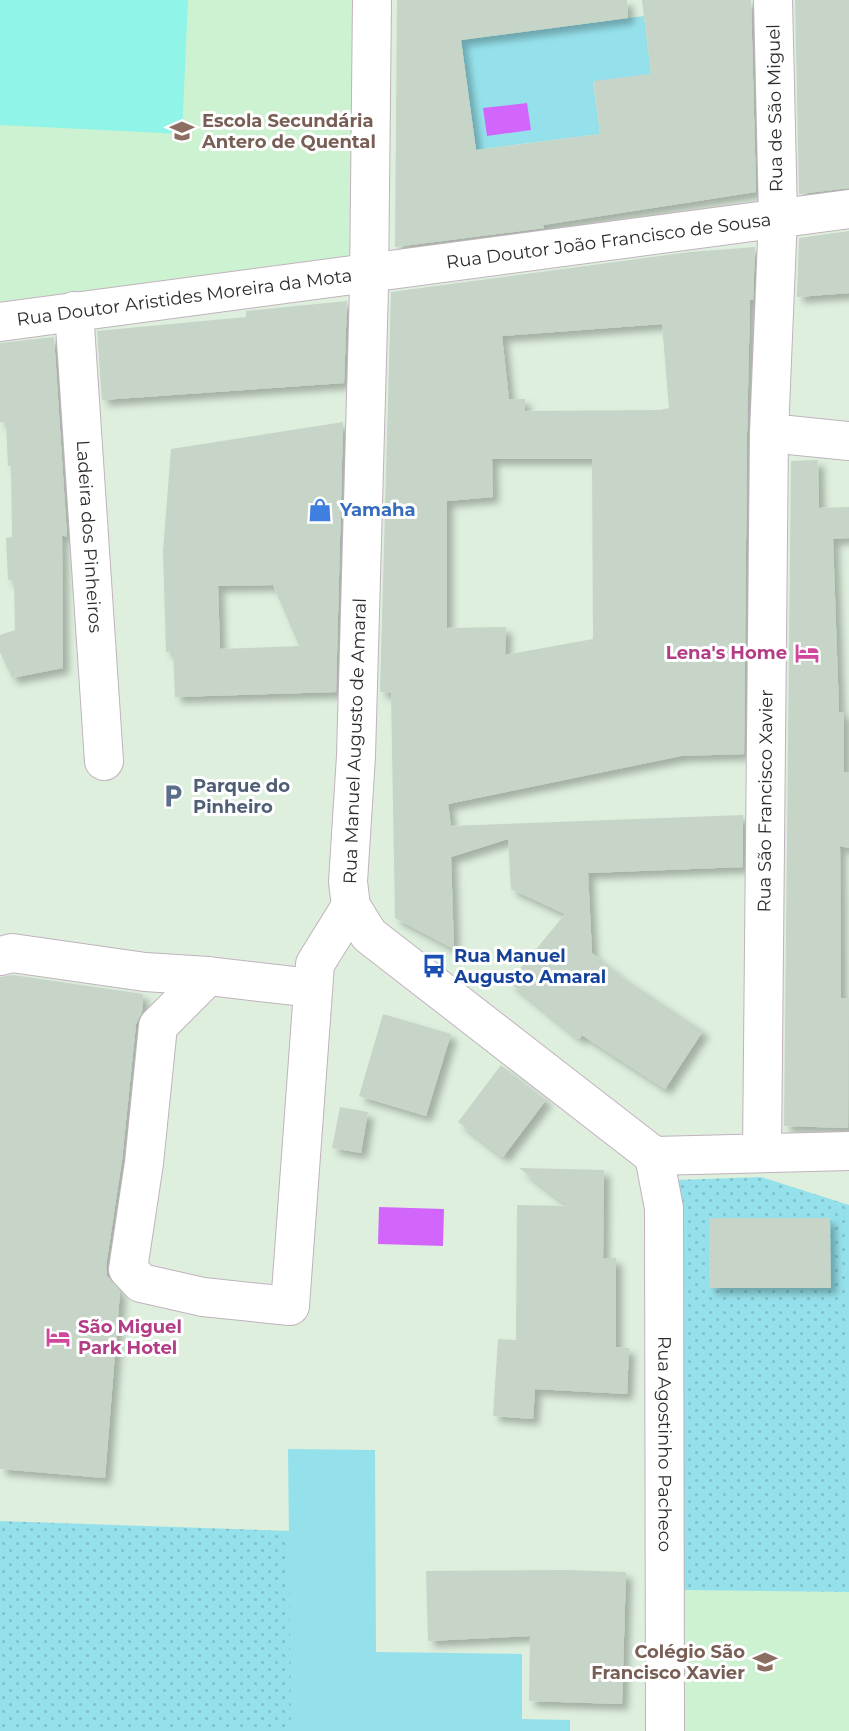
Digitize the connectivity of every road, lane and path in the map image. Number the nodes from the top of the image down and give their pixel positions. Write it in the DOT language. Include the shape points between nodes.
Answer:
graph roads {
  1 [pos="372,0"];
  2 [pos="773,0"];
  3 [pos="849,209"];
  4 [pos="778,216"];
  5 [pos="369,270"];
  6 [pos="74,311"];
  7 [pos="0,322"];
  8 [pos="769,433"];
  9 [pos="849,441"];
  10 [pos="104,761"];
  11 [pos="351,906"];
  12 [pos="0,956"];
  13 [pos="208,976"];
  14 [pos="312,988"];
  15 [pos="849,1151"];
  16 [pos="762,1153"];
  17 [pos="654,1156"];
  18 [pos="665,1731"];
  1 -- 5 [label="street, Rua Manuel Augusto de Amaral"];
  2 -- 4 [label="street, Rua de São Miguel"];
  3 -- 4 [label="street, Rua Doutor João Francisco de Sousa"];
  4 -- 5 [label="street, Rua Doutor João Francisco de Sousa"];
  4 -- 8 [label="street, Rua São Francisco Xavier"];
  5 -- 6 [label="street, Rua Doutor Aristides Moreira da Mota"];
  5 -- 11 [label="street, Rua Manuel Augusto de Amaral" via="356,756 348,882"];
  6 -- 7 [label="street, Rua Doutor Aristides Moreira da Mota"];
  6 -- 10 [label="street, Ladeira dos Pinheiros"];
  8 -- 9 [label="street"];
  8 -- 16 [label="street, Rua São Francisco Xavier"];
  11 -- 14 [label="street" via="315,964"];
  11 -- 17 [label="street, Rua Manuel Augusto de Amaral" via="369,934"];
  12 -- 13 [label="street" via="12,953"];
  13 -- 14 [label="street"];
  13 -- 14 [label="street" via="158,1026 128,1269 141,1283 203,1297 290,1307"];
  15 -- 16 [label="street"];
  16 -- 17 [label="street"];
  17 -- 18 [label="street, Rua Agostinho Pacheco" via="664,1208"];
}
